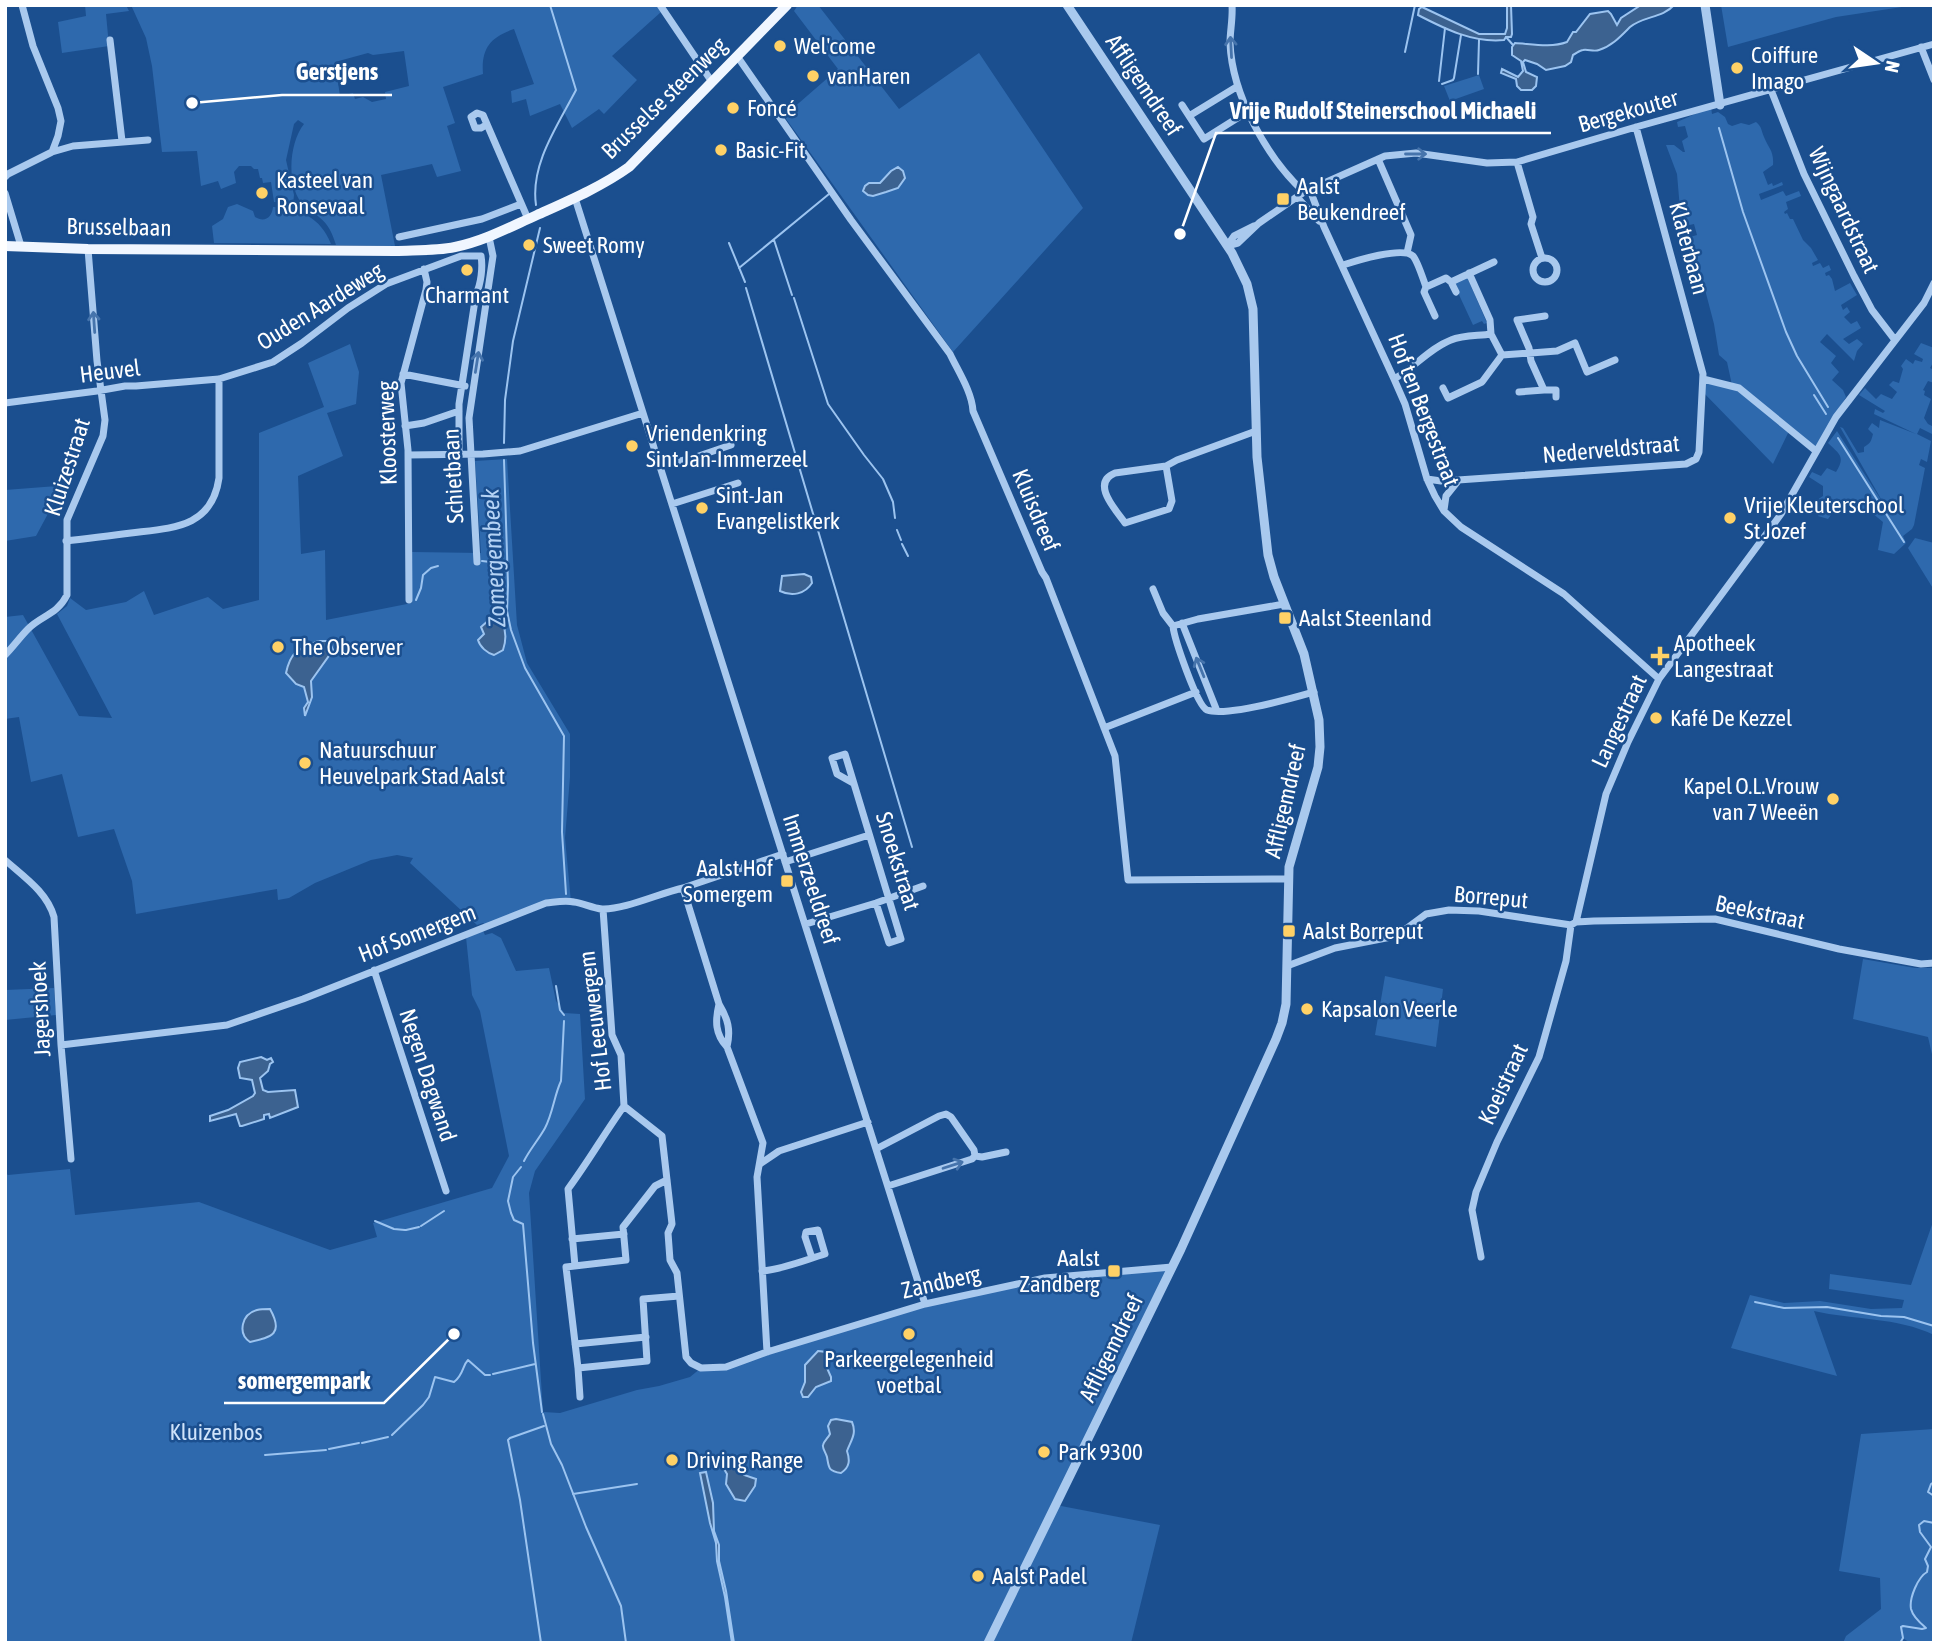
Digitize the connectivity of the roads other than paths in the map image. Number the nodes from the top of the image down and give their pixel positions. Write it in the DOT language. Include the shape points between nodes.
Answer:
graph roads {
  1 [pos="22,5"];
  2 [pos="660,5"];
  3 [pos="787,5"];
  4 [pos="1067,5"];
  5 [pos="1232,5"];
  6 [pos="1705,5"];
  7 [pos="110,40"];
  8 [pos="1934,44"];
  9 [pos="1921,47"];
  10 [pos="737,56"];
  11 [pos="1934,80"];
  12 [pos="712,82"];
  13 [pos="1238,86"];
  14 [pos="1770,90"];
  15 [pos="1182,105"];
  16 [pos="1715,106"];
  17 [pos="1247,112"];
  18 [pos="1189,116"];
  19 [pos="486,125"];
  20 [pos="1636,127"];
  21 [pos="148,140"];
  22 [pos="122,141"];
  23 [pos="52,152"];
  24 [pos="1378,159"];
  25 [pos="1517,162"];
  26 [pos="5,177"];
  27 [pos="5,193"];
  28 [pos="1303,193"];
  29 [pos="575,198"];
  30 [pos="521,204"];
  31 [pos="528,219"];
  32 [pos="1324,227"];
  33 [pos="399,237"];
  34 [pos="490,243"];
  35 [pos="5,246"];
  36 [pos="21,246"];
  37 [pos="1227,246"];
  38 [pos="88,249"];
  39 [pos="440,249"];
  40 [pos="233,250"];
  41 [pos="1407,253"];
  42 [pos="481,257"];
  43 [pos="1542,258"];
  44 [pos="441,262"];
  45 [pos="1494,262"];
  46 [pos="1342,265"];
  47 [pos="424,269"];
  48 [pos="1469,273"];
  49 [pos="1451,282"];
  50 [pos="1426,287"];
  51 [pos="1933,288"];
  52 [pos="482,290"];
  53 [pos="1455,292"];
  54 [pos="1435,316"];
  55 [pos="1545,316"];
  56 [pos="1491,334"];
  57 [pos="1895,340"];
  58 [pos="1530,352"];
  59 [pos="1503,355"];
  60 [pos="1615,360"];
  61 [pos="402,374"];
  62 [pos="219,379"];
  63 [pos="1394,379"];
  64 [pos="1703,379"];
  65 [pos="462,386"];
  66 [pos="473,387"];
  67 [pos="1443,388"];
  68 [pos="101,390"];
  69 [pos="1544,390"];
  70 [pos="1702,390"];
  71 [pos="1519,392"];
  72 [pos="1556,397"];
  73 [pos="5,403"];
  74 [pos="459,411"];
  75 [pos="643,413"];
  76 [pos="405,426"];
  77 [pos="1256,431"];
  78 [pos="731,445"];
  79 [pos="1816,450"];
  80 [pos="459,454"];
  81 [pos="472,454"];
  82 [pos="408,455"];
  83 [pos="660,465"];
  84 [pos="1166,466"];
  85 [pos="1427,478"];
  86 [pos="1458,480"];
  87 [pos="738,483"];
  88 [pos="672,505"];
  89 [pos="1444,511"];
  90 [pos="66,541"];
  91 [pos="477,560"];
  92 [pos="1153,589"];
  93 [pos="409,600"];
  94 [pos="1284,604"];
  95 [pos="1182,623"];
  96 [pos="1173,626"];
  97 [pos="5,656"];
  98 [pos="1659,679"];
  99 [pos="1196,692"];
  100 [pos="1314,692"];
  101 [pos="1217,711"];
  102 [pos="1104,728"];
  103 [pos="853,783"];
  104 [pos="869,835"];
  105 [pos="784,858"];
  106 [pos="5,860"];
  107 [pos="17,870"];
  108 [pos="5,873"];
  109 [pos="1288,878"];
  110 [pos="923,886"];
  111 [pos="684,888"];
  112 [pos="889,898"];
  113 [pos="876,903"];
  114 [pos="603,909"];
  115 [pos="1574,923"];
  116 [pos="806,924"];
  117 [pos="1934,963"];
  118 [pos="1287,966"];
  119 [pos="374,971"];
  120 [pos="719,1004"];
  121 [pos="61,1045"];
  122 [pos="727,1047"];
  123 [pos="624,1106"];
  124 [pos="868,1122"];
  125 [pos="762,1143"];
  126 [pos="876,1149"];
  127 [pos="779,1152"];
  128 [pos="1006,1152"];
  129 [pos="975,1156"];
  130 [pos="71,1159"];
  131 [pos="760,1164"];
  132 [pos="667,1180"];
  133 [pos="888,1186"];
  134 [pos="446,1191"];
  135 [pos="624,1234"];
  136 [pos="572,1239"];
  137 [pos="1481,1257"];
  138 [pos="812,1258"];
  139 [pos="575,1266"];
  140 [pos="1172,1268"];
  141 [pos="762,1271"];
  142 [pos="679,1296"];
  143 [pos="925,1304"];
  144 [pos="646,1337"];
  145 [pos="575,1344"];
  146 [pos="767,1352"];
  147 [pos="726,1367"];
  148 [pos="578,1368"];
  149 [pos="580,1397"];
  150 [pos="988,1643"];
  1 -- 23 [label="street" via="60,112 60,130"];
  2 -- 12 [label="street"];
  3 -- 10 [label="main road, Brusselse steenweg"];
  4 -- 37 [label="street, Affligemdreef"];
  13 -- 5 [label="street, one-way" via="1230,42"];
  6 -- 16 [label="street"];
  7 -- 22 [label="street"];
  8 -- 9 [label="street, Bergekouter"];
  9 -- 11 [label="street"];
  9 -- 14 [label="street, Bergekouter"];
  10 -- 12 [label="main road, Brusselse steenweg"];
  10 -- 102 [label="street, Kluisdreef" via="950,354"];
  12 -- 29 [label="main road, Brusselse steenweg" via="629,167"];
  13 -- 17 [label="street"];
  13 -- 18 [label="street"];
  14 -- 16 [label="street, Bergekouter"];
  14 -- 57 [label="street, Wijngaardstraat" via="1804,174 1854,276"];
  15 -- 18 [label="street"];
  16 -- 20 [label="street, Bergekouter"];
  17 -- 18 [label="street" via="1204,139"];
  17 -- 28 [label="street"];
  19 -- 30 [label="street"];
  20 -- 25 [label="street, Bergekouter"];
  20 -- 64 [label="street, Klaterbaan"];
  21 -- 22 [label="street"];
  22 -- 23 [label="street"];
  23 -- 26 [label="street"];
  24 -- 25 [label="street, Bergekouter, one-way" via="1416,153 1487,163"];
  24 -- 28 [label="street, Bergekouter"];
  24 -- 41 [label="street" via="1411,235"];
  25 -- 43 [label="street"];
  27 -- 36 [label="street"];
  28 -- 32 [label="street, Hof ten Bergestraat"];
  28 -- 32 [label="street, Hof ten Bergestraat"];
  28 -- 37 [label="street, Bergekouter" via="1238,243"];
  29 -- 31 [label="main road, Brusselse steenweg"];
  29 -- 75 [label="street, Immerzeeldreef"];
  30 -- 31 [label="street"];
  30 -- 33 [label="street" via="482,219"];
  31 -- 34 [label="main road, Brusselse steenweg"];
  32 -- 46 [label="street, Hof ten Bergestraat"];
  34 -- 39 [label="main road, Brusselse steenweg"];
  34 -- 42 [label="street, Brusselse steenweg"];
  34 -- 52 [label="street, Schietbaan" via="493,256"];
  35 -- 36 [label="main road, Brusselbaan"];
  36 -- 38 [label="main road, Brusselbaan"];
  37 -- 77 [label="street, Affligemdreef" via="1247,284 1253,309"];
  38 -- 40 [label="main road, Brusselbaan"];
  68 -- 38 [label="street, Kluizestraat, one-way"];
  39 -- 40 [label="main road, Brusselse steenweg"];
  39 -- 44 [label="street"];
  41 -- 46 [label="street"];
  41 -- 50 [label="street" via="1413,256"];
  42 -- 44 [label="street, Ouden Aardeweg"];
  42 -- 52 [label="street, Schietbaan"];
  44 -- 47 [label="street, Ouden Aardeweg"];
  45 -- 48 [label="street"];
  46 -- 63 [label="street, Hof ten Bergestraat"];
  47 -- 61 [label="street, Kloosterweg" via="426,290"];
  47 -- 62 [label="street, Ouden Aardeweg" via="386,284 273,362"];
  48 -- 49 [label="street"];
  48 -- 56 [label="street" via="1490,320"];
  49 -- 50 [label="street" via="1446,278"];
  49 -- 53 [label="street"];
  50 -- 54 [label="street" via="1425,297"];
  51 -- 57 [label="street, Langestraat"];
  52 -- 65 [label="street, Schietbaan" via="476,293"];
  66 -- 52 [label="street, Schietbaan, one-way" via="488,296"];
  55 -- 58 [label="street" via="1517,320"];
  56 -- 59 [label="street"];
  56 -- 63 [label="street" via="1451,340"];
  57 -- 79 [label="street, Langestraat"];
  58 -- 59 [label="street"];
  58 -- 60 [label="street" via="1557,351 1575,344 1587,372"];
  58 -- 69 [label="street"];
  59 -- 67 [label="street" via="1482,382 1448,398"];
  61 -- 65 [label="street"];
  61 -- 76 [label="street, Kloosterweg"];
  62 -- 68 [label="street, Heuvel"];
  62 -- 90 [label="street" via="219,478 206,510 177,527"];
  63 -- 85 [label="street, Hof ten Bergestraat"];
  64 -- 70 [label="street, Klaterbaan"];
  64 -- 79 [label="street" via="1739,388"];
  65 -- 66 [label="street"];
  65 -- 74 [label="street, Schietbaan"];
  66 -- 81 [label="street, Schietbaan"];
  68 -- 73 [label="street, Heuvel"];
  68 -- 90 [label="street, Kluizestraat" via="103,436 67,520"];
  69 -- 71 [label="street"];
  69 -- 72 [label="street" via="1556,390"];
  70 -- 86 [label="street, Nederveldstraat" via="1699,452 1686,464"];
  74 -- 76 [label="street"];
  74 -- 80 [label="street, Schietbaan"];
  75 -- 81 [label="street" via="520,451"];
  75 -- 83 [label="street, Immerzeeldreef"];
  76 -- 82 [label="street, Kloosterweg"];
  77 -- 84 [label="street"];
  77 -- 94 [label="street, Affligemdreef" via="1268,555"];
  78 -- 83 [label="street"];
  79 -- 98 [label="street, Langestraat" via="1781,514"];
  80 -- 81 [label="street"];
  80 -- 82 [label="street"];
  81 -- 91 [label="street, Schietbaan"];
  82 -- 93 [label="street, Kloosterweg"];
  83 -- 88 [label="street, Immerzeeldreef"];
  84 -- 84 [label="street" via="1115,473 1104,481 1104,492 1125,523 1169,509 1172,501"];
  85 -- 86 [label="street, Nederveldstraat"];
  85 -- 89 [label="street, Hof ten Bergestraat"];
  86 -- 89 [label="street" via="1446,496"];
  87 -- 88 [label="street"];
  88 -- 105 [label="street, Immerzeeldreef"];
  89 -- 98 [label="street, Hof ten Bergestraat" via="1469,533 1564,594"];
  90 -- 97 [label="street, Kluizestraat" via="67,595 63,603 30,627"];
  92 -- 96 [label="street"];
  94 -- 95 [label="street"];
  94 -- 100 [label="street, Affligemdreef"];
  95 -- 96 [label="street"];
  101 -- 95 [label="street, one-way"];
  96 -- 99 [label="street"];
  98 -- 115 [label="street, Langestraat" via="1606,794"];
  99 -- 101 [label="street" via="1202,705"];
  99 -- 102 [label="street"];
  100 -- 101 [label="street"];
  100 -- 109 [label="street, Affligemdreef" via="1319,720 1318,767"];
  102 -- 109 [label="street, Kluisdreef" via="1115,756 1128,880"];
  103 -- 104 [label="street, Snoekstraat"];
  104 -- 105 [label="street, Hof Somergem"];
  104 -- 112 [label="street, Snoekstraat"];
  105 -- 111 [label="street, Hof Somergem"];
  105 -- 116 [label="street, Immerzeeldreef"];
  106 -- 107 [label="street, Jagershoek"];
  107 -- 108 [label="street"];
  107 -- 121 [label="street, Jagershoek" via="43,894 54,917"];
  109 -- 118 [label="street, Affligemdreef"];
  110 -- 112 [label="street"];
  111 -- 114 [label="street, Hof Somergem"];
  111 -- 120 [label="street"];
  112 -- 113 [label="street"];
  112 -- 113 [label="street, Snoekstraat" via="901,939 889,943"];
  113 -- 116 [label="street"];
  114 -- 119 [label="street, Hof Somergem" via="573,902 546,903"];
  114 -- 123 [label="street, Hof Leeuwergem" via="612,1035 621,1055"];
  115 -- 117 [label="street, Beekstraat" via="1715,919 1839,949"];
  115 -- 118 [label="street, Borreput" via="1479,911 1426,914 1391,937 1335,948"];
  115 -- 137 [label="street, Koeistraat" via="1539,1057 1476,1192 1472,1210"];
  116 -- 124 [label="street, Immerzeeldreef"];
  118 -- 140 [label="street, Affligemdreef" via="1286,1004 1279,1031"];
  119 -- 121 [label="street, Hof Somergem" via="227,1025"];
  119 -- 134 [label="street, Negen Dagwand"];
  120 -- 122 [label="street" via="730,1031"];
  120 -- 122 [label="street" via="715,1021"];
  121 -- 130 [label="street, Jagershoek"];
  122 -- 125 [label="street"];
  123 -- 132 [label="street, Hof Leeuwergem" via="662,1136"];
  123 -- 136 [label="street" via="568,1189"];
  124 -- 126 [label="street, Immerzeeldreef"];
  124 -- 127 [label="street"];
  125 -- 127 [label="street"];
  125 -- 131 [label="street"];
  126 -- 129 [label="street" via="946,1114"];
  126 -- 133 [label="street, Immerzeeldreef"];
  127 -- 131 [label="street"];
  128 -- 129 [label="street"];
  133 -- 129 [label="street, one-way"];
  131 -- 141 [label="street"];
  132 -- 135 [label="street" via="655,1186 623,1227"];
  132 -- 142 [label="street, Hof Leeuwergem" via="670,1260 677,1273"];
  133 -- 143 [label="street, Immerzeeldreef"];
  135 -- 136 [label="street"];
  135 -- 139 [label="street" via="626,1260"];
  136 -- 139 [label="street"];
  138 -- 141 [label="street"];
  139 -- 145 [label="street" via="566,1267"];
  140 -- 143 [label="street, Zandberg" via="1045,1278"];
  140 -- 150 [label="street, Affligemdreef"];
  141 -- 146 [label="street"];
  142 -- 144 [label="street" via="643,1299"];
  142 -- 147 [label="street, Hof Leeuwergem" via="686,1357 701,1368"];
  143 -- 146 [label="street, Zandberg"];
  144 -- 145 [label="street"];
  144 -- 148 [label="street" via="648,1361"];
  145 -- 148 [label="street"];
  146 -- 147 [label="street, Zandberg"];
  148 -- 149 [label="street"];
}
